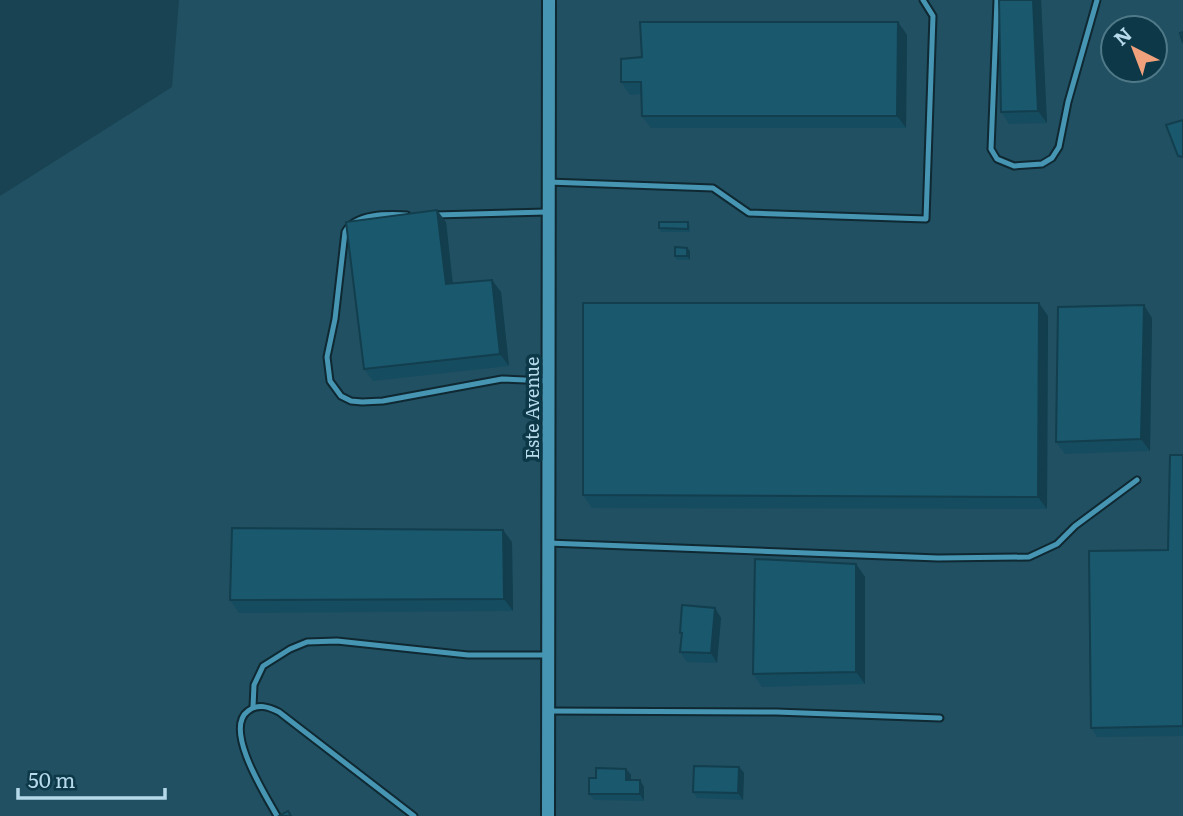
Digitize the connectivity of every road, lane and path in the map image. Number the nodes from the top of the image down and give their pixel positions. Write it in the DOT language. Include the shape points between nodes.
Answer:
graph roads {
  1 [pos="549,0"];
  2 [pos="923,0"];
  3 [pos="997,0"];
  4 [pos="1097,0"];
  5 [pos="548,182"];
  6 [pos="548,212"];
  7 [pos="411,215"];
  8 [pos="423,215"];
  9 [pos="548,381"];
  10 [pos="1137,480"];
  11 [pos="548,543"];
  12 [pos="548,655"];
  13 [pos="253,707"];
  14 [pos="548,711"];
  15 [pos="940,718"];
  16 [pos="277,816"];
  17 [pos="414,816"];
  18 [pos="548,816"];
  1 -- 5 [label="street, Este Avenue"];
  2 -- 5 [label="lane" via="933,16 926,219 749,213 713,188"];
  3 -- 4 [label="lane" via="991,149 998,159 1014,166 1042,164 1059,147"];
  5 -- 6 [label="street, Este Avenue"];
  6 -- 8 [label="lane"];
  6 -- 9 [label="street, Este Avenue"];
  7 -- 9 [label="lane" via="370,217 350,224 345,232 327,357 335,390 351,401 362,402 502,379"];
  9 -- 11 [label="street, Este Avenue"];
  10 -- 11 [label="lane" via="1057,544 1029,557 938,558"];
  11 -- 12 [label="street, Este Avenue"];
  12 -- 13 [label="lane" via="468,655 307,642 263,666 254,685"];
  12 -- 14 [label="street, Este Avenue"];
  13 -- 16 [label="lane" via="244,714 240,728 248,763"];
  13 -- 17 [label="lane" via="279,712"];
  14 -- 15 [label="lane"];
  14 -- 18 [label="street, Este Avenue"];
}
